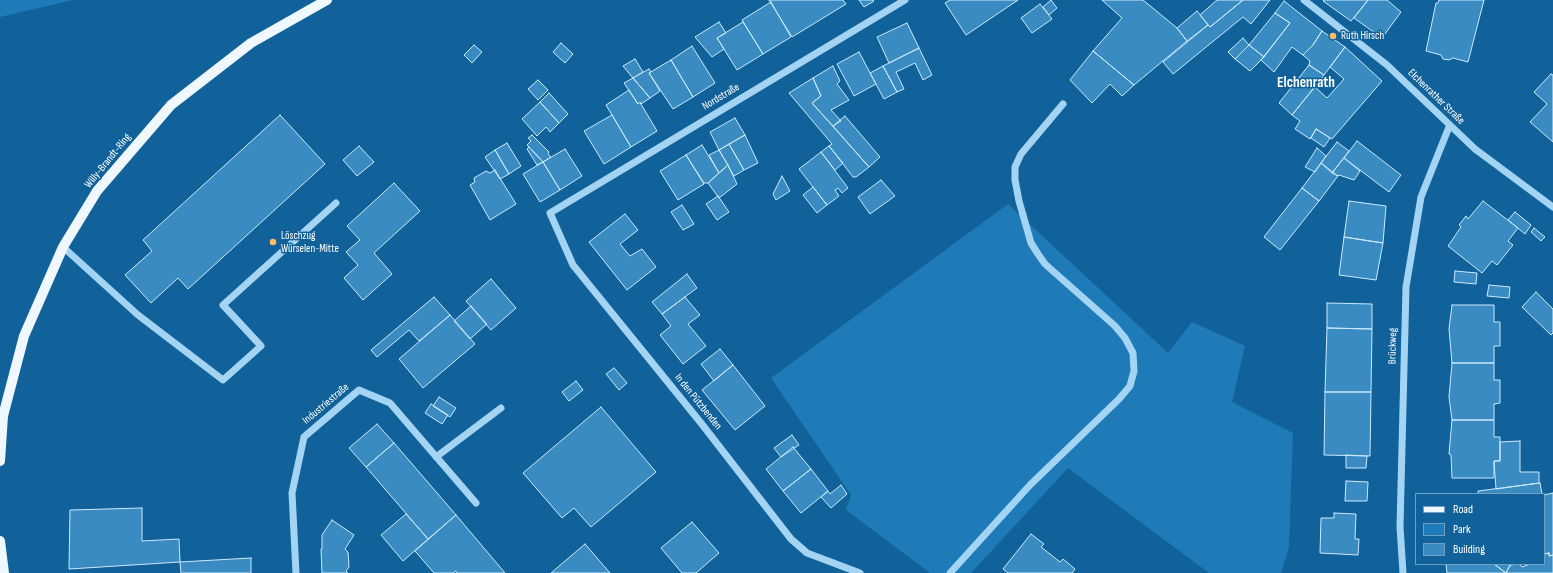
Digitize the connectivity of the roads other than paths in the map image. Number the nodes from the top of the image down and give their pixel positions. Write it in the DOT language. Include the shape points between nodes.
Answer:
graph roads {
  1 [pos="327,0"];
  2 [pos="905,0"];
  3 [pos="1304,0"];
  4 [pos="1063,104"];
  5 [pos="1450,127"];
  6 [pos="336,203"];
  7 [pos="1553,207"];
  8 [pos="550,213"];
  9 [pos="63,248"];
  10 [pos="501,408"];
  11 [pos="436,457"];
  12 [pos="0,461"];
  13 [pos="476,503"];
  14 [pos="0,542"];
  15 [pos="4,573"];
  16 [pos="296,573"];
  17 [pos="860,573"];
  18 [pos="950,573"];
  19 [pos="1402,573"];
  1 -- 9 [label="main road, Willy-Brandt-Ring" via="251,42 171,105 97,191"];
  2 -- 8 [label="street, Nordstraße"];
  3 -- 5 [label="street, Elchenrather Straße" via="1387,65"];
  4 -- 18 [label="street" via="1020,154 1015,166 1019,201 1031,242 1038,254 1045,264 1115,326 1125,338 1133,353 1134,371 1130,386 1119,399 1030,486"];
  5 -- 7 [label="street, Elchenrather Straße" via="1475,149"];
  5 -- 19 [label="street, Brückweg" via="1421,197 1406,287 1400,527"];
  6 -- 9 [label="street" via="223,305 261,346 223,380 138,314"];
  8 -- 17 [label="street, In den Pützbenden" via="573,264 791,539 807,553"];
  9 -- 12 [label="main road, Willy-Brandt-Ring" via="24,336 3,416"];
  10 -- 11 [label="street"];
  11 -- 13 [label="street, Industriestraße"];
  11 -- 16 [label="street, Industriestraße" via="390,404 359,390 304,437 292,493"];
  14 -- 15 [label="main road"];
}
